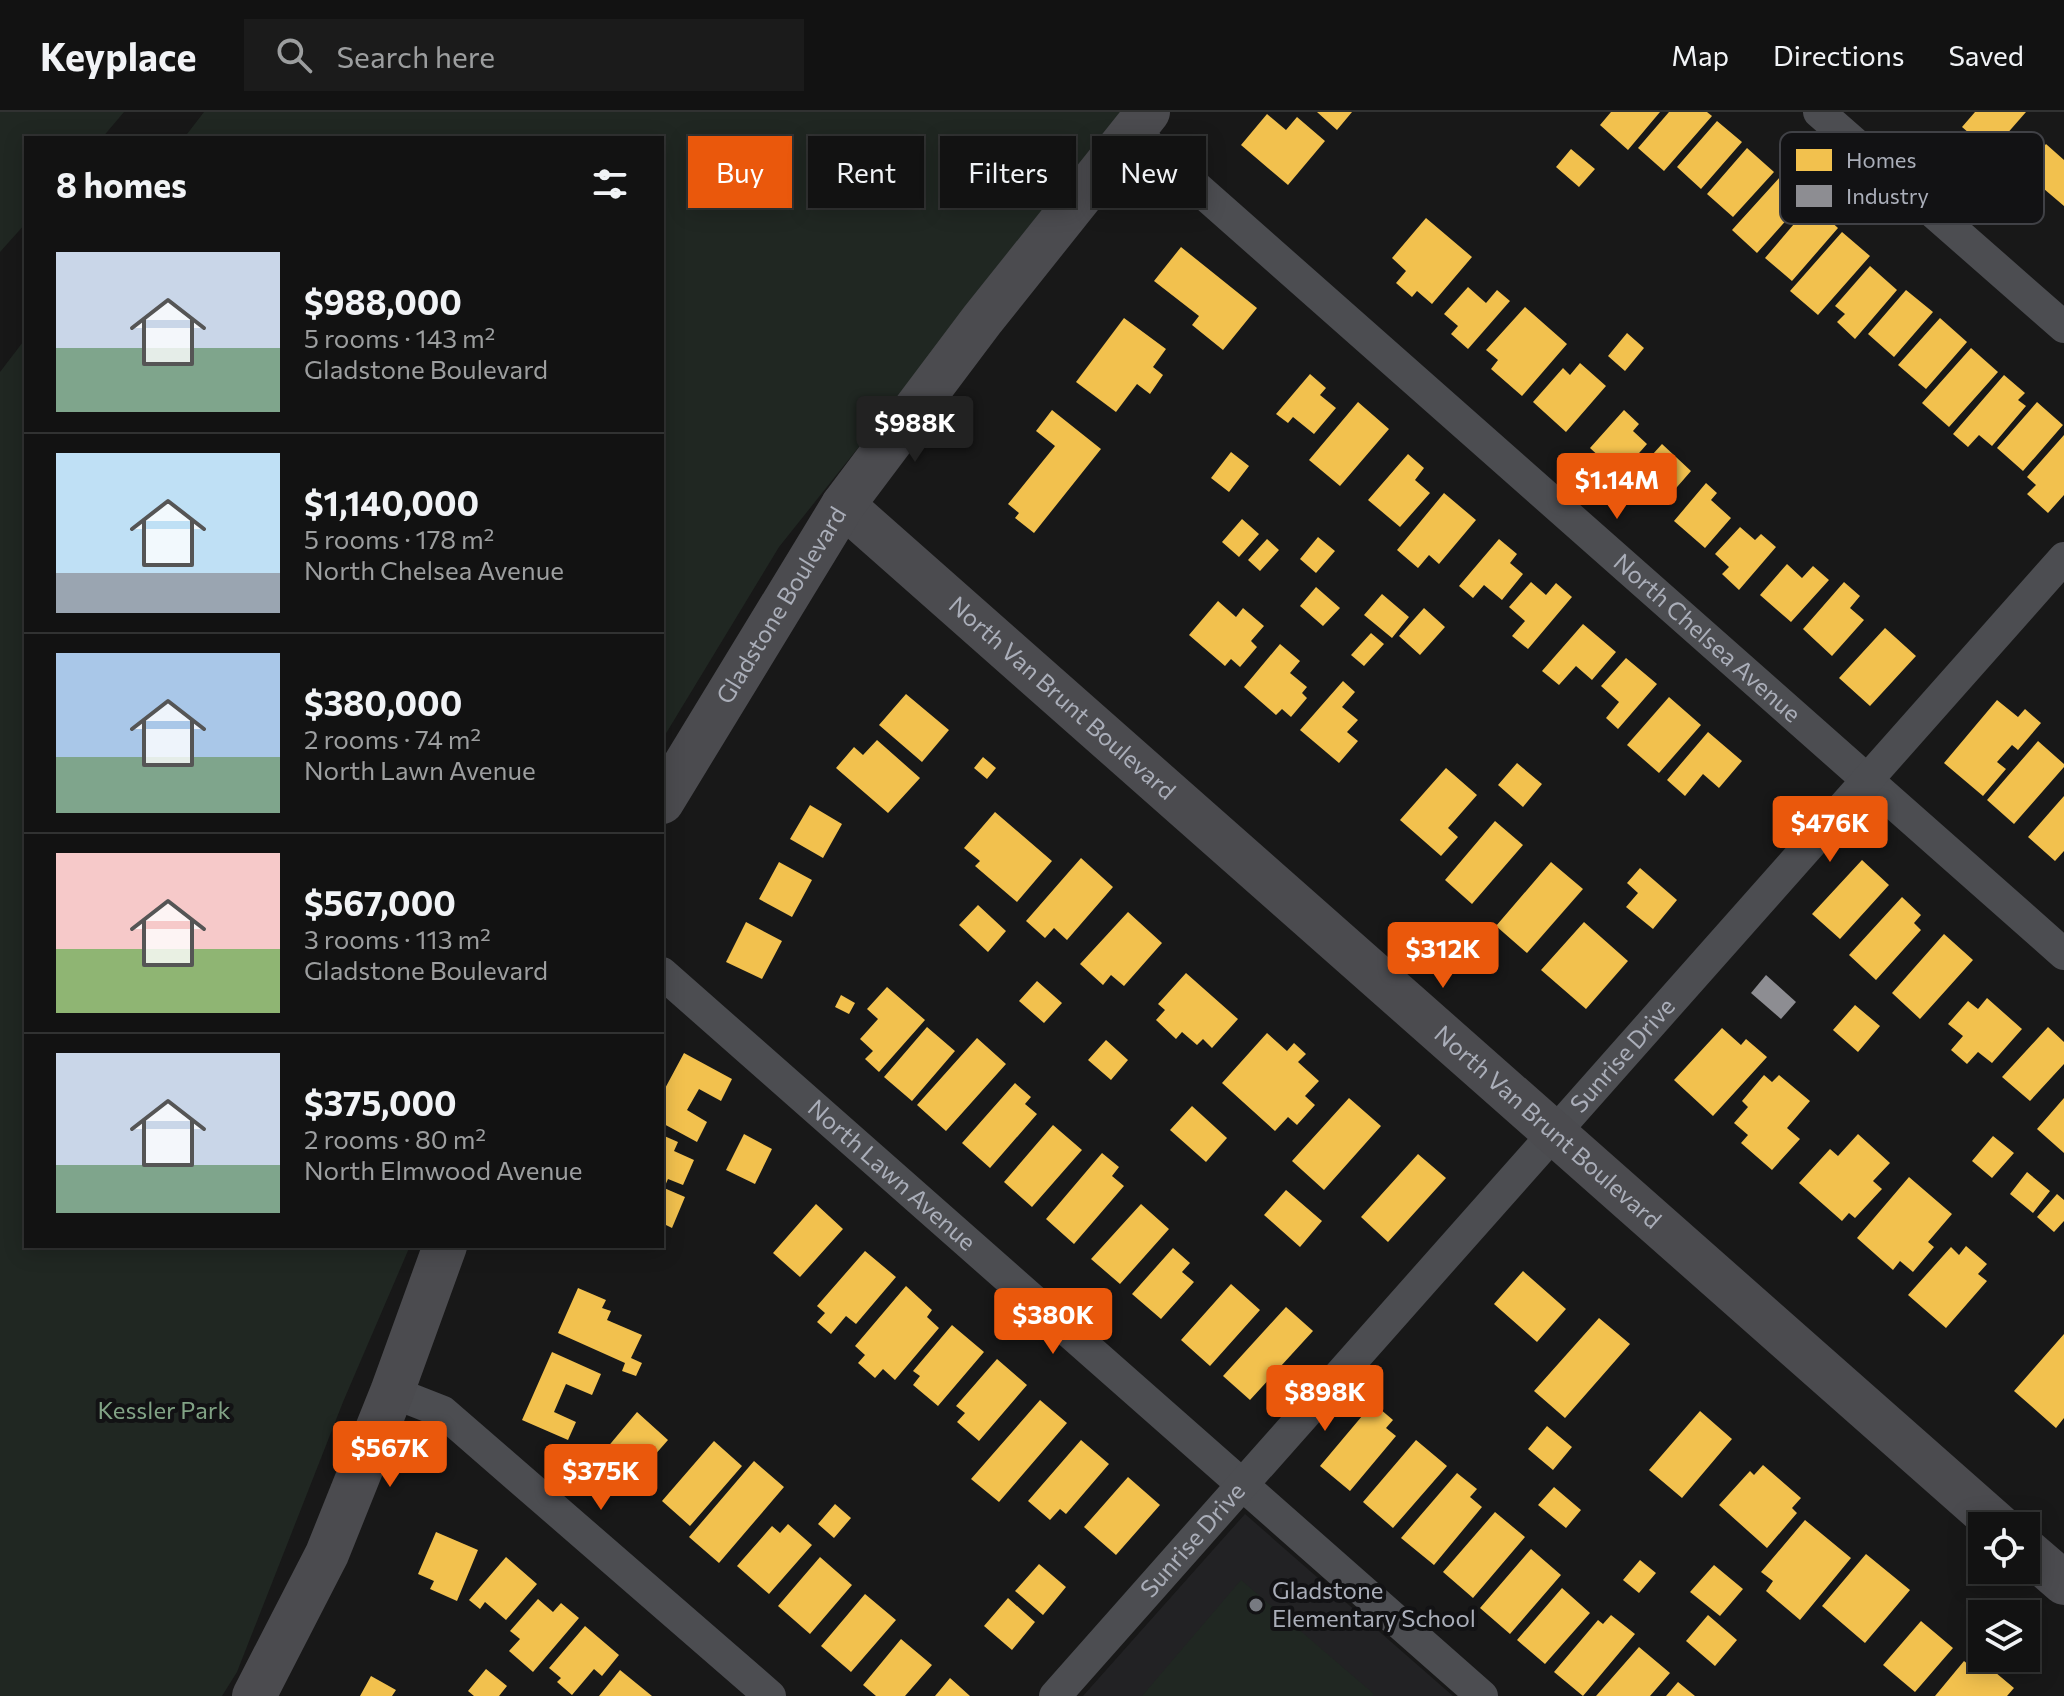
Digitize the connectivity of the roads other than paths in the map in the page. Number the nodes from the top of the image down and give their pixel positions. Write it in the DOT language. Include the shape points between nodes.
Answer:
graph roads {
  1 [pos="1819,112"];
  2 [pos="1141,122"];
  3 [pos="1842,132"];
  4 [pos="1947,224"];
  5 [pos="2064,327"];
  6 [pos="843,505"];
  7 [pos="2064,558"];
  8 [pos="1867,780"];
  9 [pos="664,799"];
  10 [pos="2064,954"];
  11 [pos="664,975"];
  12 [pos="1554,1133"];
  13 [pos="444,1248"];
  14 [pos="392,1392"];
  15 [pos="1242,1485"];
  16 [pos="1983,1512"];
  17 [pos="2040,1562"];
  18 [pos="2064,1583"];
  19 [pos="254,1696"];
  20 [pos="770,1696"];
  21 [pos="1055,1696"];
  22 [pos="1482,1696"];
  1 -- 3 [label="street"];
  2 -- 6 [label="street, Gladstone Boulevard"];
  2 -- 8 [label="street, North Chelsea Avenue"];
  4 -- 5 [label="street"];
  6 -- 9 [label="street, Gladstone Boulevard"];
  6 -- 12 [label="street, North Van Brunt Boulevard"];
  7 -- 8 [label="street, Sunrise Drive"];
  8 -- 10 [label="street, North Chelsea Avenue"];
  8 -- 12 [label="street, Sunrise Drive"];
  11 -- 15 [label="street, North Lawn Avenue"];
  12 -- 15 [label="street, Sunrise Drive"];
  12 -- 16 [label="street, North Van Brunt Boulevard"];
  13 -- 14 [label="street"];
  14 -- 19 [label="street" via="327,1554"];
  14 -- 20 [label="street" via="443,1412"];
  15 -- 21 [label="street, Sunrise Drive"];
  15 -- 22 [label="street, North Lawn Avenue"];
  17 -- 18 [label="street"];
}
